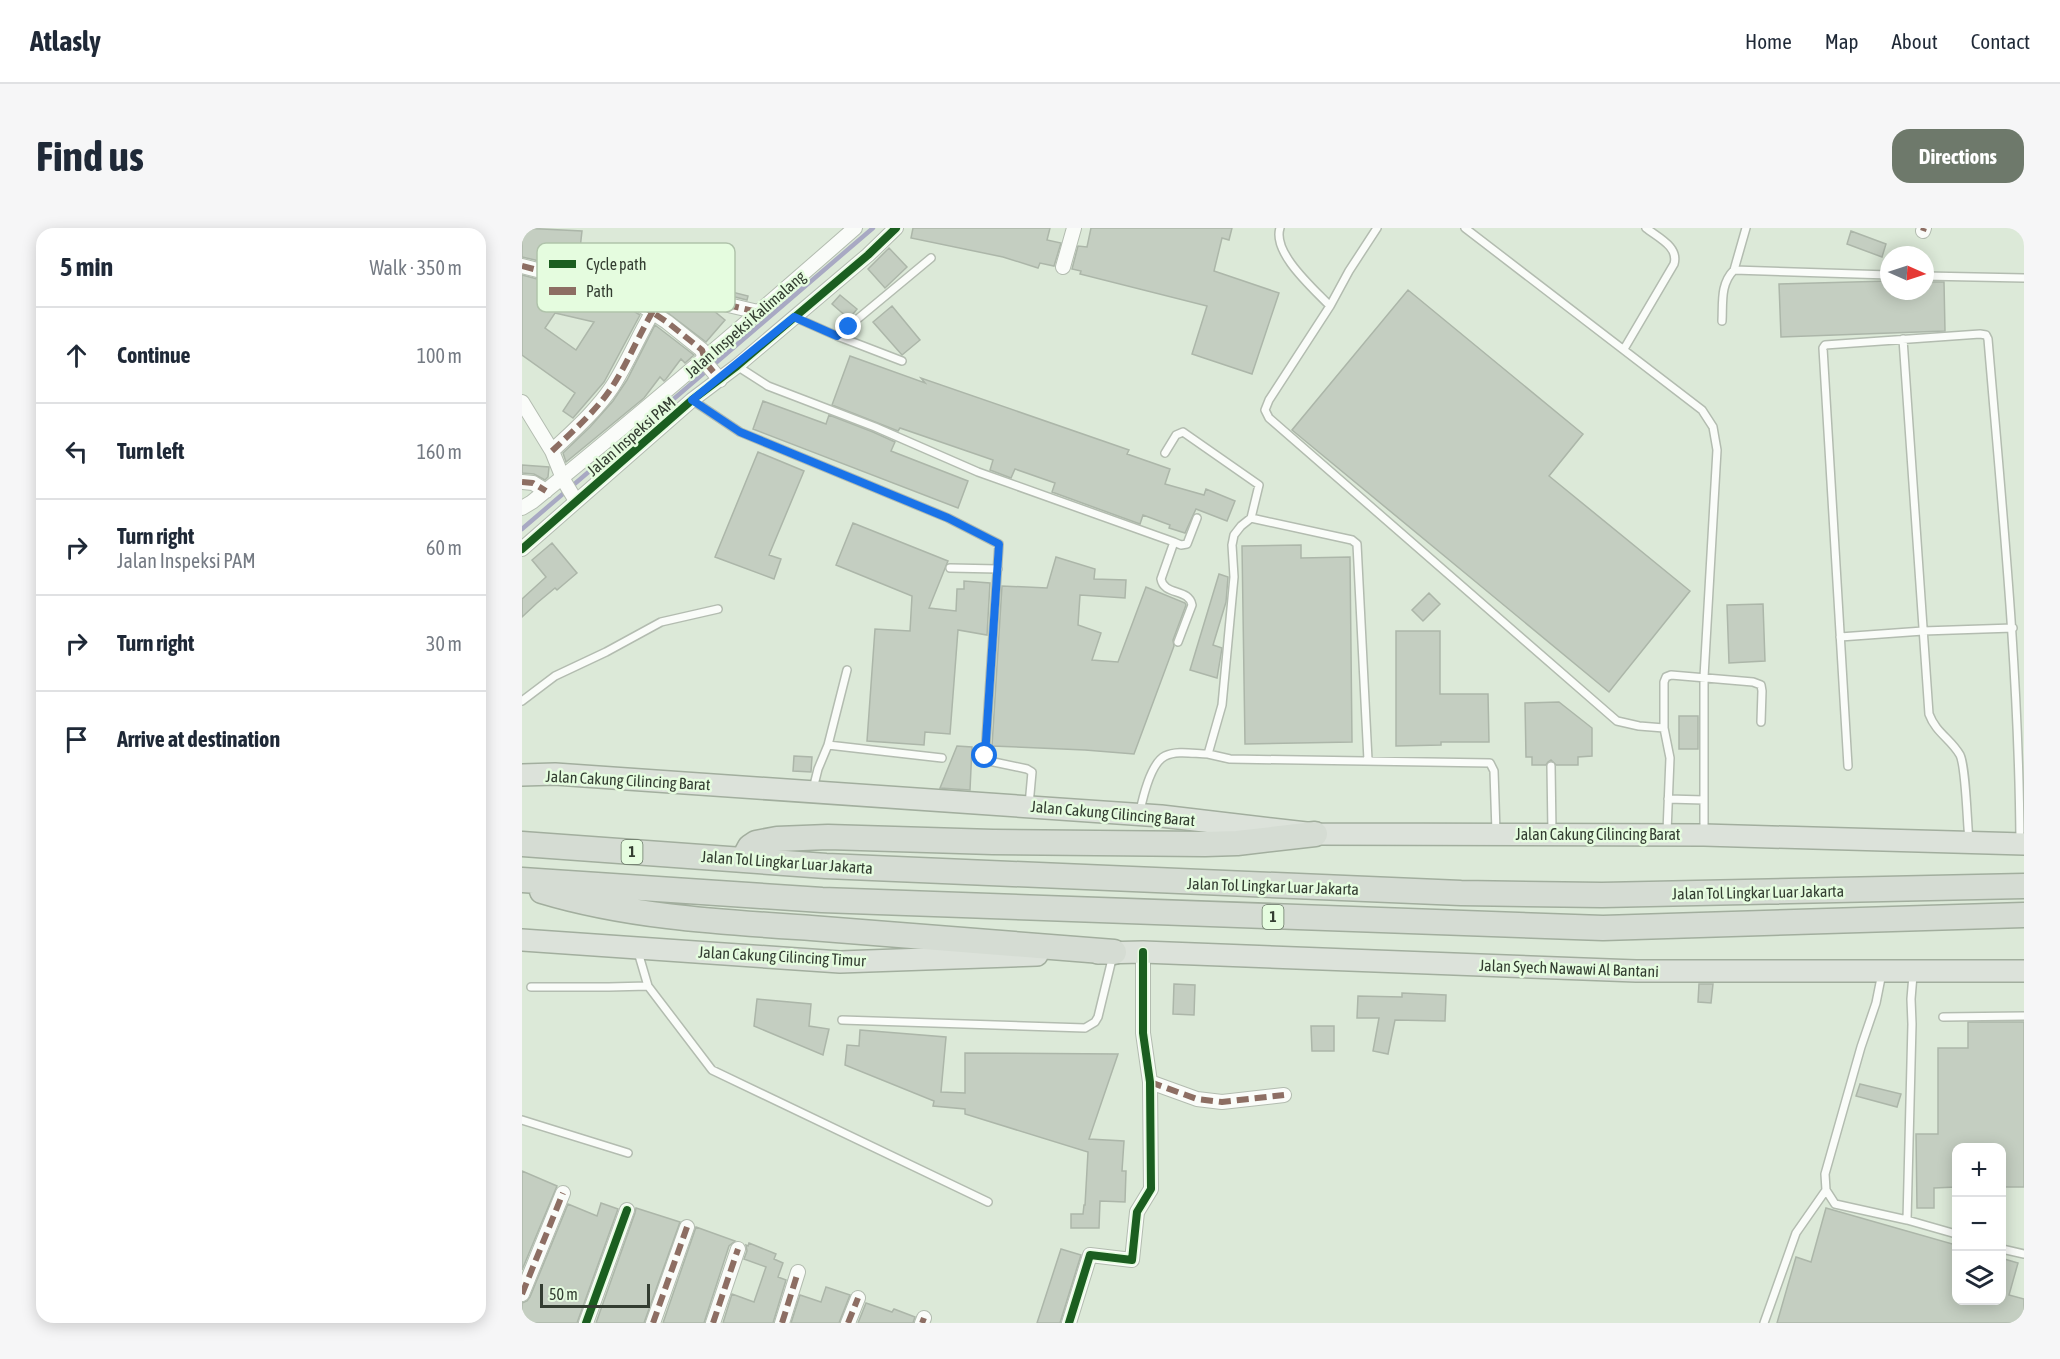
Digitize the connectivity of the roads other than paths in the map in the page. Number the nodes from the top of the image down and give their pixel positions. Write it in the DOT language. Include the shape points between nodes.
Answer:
graph roads {
  1 [pos="855,228"];
  2 [pos="896,228"];
  3 [pos="1074,228"];
  4 [pos="1280,228"];
  5 [pos="1377,228"];
  6 [pos="1465,228"];
  7 [pos="1646,228"];
  8 [pos="1746,228"];
  9 [pos="931,258"];
  10 [pos="522,266"];
  11 [pos="1063,267"];
  12 [pos="537,270"];
  13 [pos="1734,270"];
  14 [pos="1880,275"];
  15 [pos="1934,276"];
  16 [pos="2024,278"];
  17 [pos="1330,306"];
  18 [pos="735,307"];
  19 [pos="651,312"];
  20 [pos="758,312"];
  21 [pos="794,317"];
  22 [pos="1722,321"];
  23 [pos="837,336"];
  24 [pos="1903,339"];
  25 [pos="1624,349"];
  26 [pos="706,361"];
  27 [pos="902,361"];
  28 [pos="737,366"];
  29 [pos="719,379"];
  30 [pos="692,400"];
  31 [pos="522,402"];
  32 [pos="552,451"];
  33 [pos="1165,453"];
  34 [pos="563,479"];
  35 [pos="522,482"];
  36 [pos="546,491"];
  37 [pos="574,499"];
  38 [pos="522,508"];
  39 [pos="1197,518"];
  40 [pos="1251,518"];
  41 [pos="1174,542"];
  42 [pos="522,549"];
  43 [pos="950,568"];
  44 [pos="998,569"];
  45 [pos="718,609"];
  46 [pos="2013,628"];
  47 [pos="1923,631"];
  48 [pos="1840,637"];
  49 [pos="1178,642"];
  50 [pos="847,670"];
  51 [pos="1704,677"];
  52 [pos="522,701"];
  53 [pos="1761,722"];
  54 [pos="1664,728"];
  55 [pos="828,746"];
  56 [pos="1208,754"];
  57 [pos="942,758"];
  58 [pos="1368,760"];
  59 [pos="1551,766"];
  60 [pos="1848,766"];
  61 [pos="522,775"];
  62 [pos="812,791"];
  63 [pos="1668,799"];
  64 [pos="1704,800"];
  65 [pos="1029,805"];
  66 [pos="1139,814"];
  67 [pos="1315,834"];
  68 [pos="1496,834"];
  69 [pos="1552,834"];
  70 [pos="1666,835"];
  71 [pos="1704,835"];
  72 [pos="1969,842"];
  73 [pos="522,844"];
  74 [pos="2022,844"];
  75 [pos="743,860"];
  76 [pos="522,880"];
  77 [pos="522,886"];
  78 [pos="2024,886"];
  79 [pos="2024,915"];
  80 [pos="522,940"];
  81 [pos="636,947"];
  82 [pos="1114,952"];
  83 [pos="1143,952"];
  84 [pos="2024,971"];
  85 [pos="1882,972"];
  86 [pos="1913,972"];
  87 [pos="648,986"];
  88 [pos="531,987"];
  89 [pos="2024,1016"];
  90 [pos="1943,1017"];
  91 [pos="842,1020"];
  92 [pos="1150,1082"];
  93 [pos="1284,1095"];
  94 [pos="522,1120"];
  95 [pos="628,1153"];
  96 [pos="1826,1190"];
  97 [pos="563,1192"];
  98 [pos="988,1202"];
  99 [pos="627,1210"];
  100 [pos="1907,1220"];
  101 [pos="687,1227"];
  102 [pos="1952,1233"];
  103 [pos="738,1249"];
  104 [pos="2006,1250"];
  105 [pos="2024,1254"];
  106 [pos="798,1272"];
  107 [pos="522,1294"];
  108 [pos="858,1298"];
  109 [pos="586,1323"];
  110 [pos="653,1323"];
  111 [pos="713,1323"];
  112 [pos="782,1323"];
  113 [pos="848,1323"];
  114 [pos="1069,1323"];
  115 [pos="1764,1323"];
  1 -- 20 [label="street, Jalan Inspeksi Kalimalang"];
  2 -- 21 [label="street, Jalan Inspeksi PAM"];
  3 -- 11 [label="street"];
  4 -- 17 [label="lane" via="1282,250"];
  5 -- 17 [label="lane"];
  6 -- 25 [label="lane"];
  7 -- 25 [label="lane" via="1676,256"];
  8 -- 13 [label="lane"];
  9 -- 23 [label="lane"];
  10 -- 12 [label="street"];
  13 -- 14 [label="lane"];
  13 -- 22 [label="lane" via="1725,280"];
  15 -- 16 [label="lane"];
  17 -- 54 [label="lane" via="1269,400 1265,410 1269,418 1617,721"];
  18 -- 20 [label="street"];
  19 -- 26 [label="street" via="702,350"];
  19 -- 32 [label="street" via="608,393"];
  20 -- 26 [label="street, Jalan Inspeksi Kalimalang"];
  21 -- 23 [label="lane"];
  21 -- 28 [label="street, Jalan Inspeksi PAM"];
  23 -- 27 [label="lane"];
  24 -- 46 [label="lane" via="1980,333 1988,339"];
  24 -- 47 [label="lane"];
  24 -- 48 [label="lane" via="1822,348"];
  25 -- 51 [label="lane" via="1702,410 1713,427 1717,450"];
  26 -- 29 [label="street"];
  26 -- 34 [label="street, Jalan Inspeksi Kalimalang"];
  28 -- 29 [label="street, Jalan Inspeksi PAM"];
  28 -- 41 [label="lane" via="768,386 978,472"];
  29 -- 30 [label="street, Jalan Inspeksi PAM"];
  30 -- 37 [label="street, Jalan Inspeksi PAM"];
  30 -- 44 [label="lane" via="740,432 997,542"];
  31 -- 32 [label="street"];
  32 -- 34 [label="street"];
  33 -- 40 [label="lane" via="1176,435 1183,432 1257,483"];
  34 -- 36 [label="street, Jalan Inspeksi Kalimalang"];
  34 -- 37 [label="street"];
  35 -- 36 [label="street"];
  36 -- 38 [label="street, Jalan Inspeksi Kalimalang"];
  37 -- 42 [label="street, Jalan Inspeksi PAM"];
  39 -- 41 [label="lane" via="1187,544"];
  40 -- 56 [label="lane" via="1234,535 1232,545 1234,577 1222,705"];
  40 -- 58 [label="lane" via="1358,544"];
  41 -- 49 [label="lane" via="1162,584 1187,596 1192,605"];
  43 -- 44 [label="lane"];
  44 -- 65 [label="lane" via="985,756 989,761 1032,772"];
  45 -- 52 [label="lane" via="661,622 555,676"];
  46 -- 47 [label="lane"];
  46 -- 74 [label="lane"];
  47 -- 48 [label="lane"];
  47 -- 72 [label="lane" via="1929,714 1962,761"];
  48 -- 60 [label="lane"];
  50 -- 55 [label="lane"];
  51 -- 53 [label="lane" via="1761,685"];
  51 -- 54 [label="lane" via="1666,677"];
  51 -- 64 [label="lane"];
  54 -- 63 [label="lane" via="1670,758"];
  55 -- 57 [label="lane"];
  55 -- 62 [label="lane"];
  56 -- 58 [label="lane" via="1230,759"];
  56 -- 66 [label="lane" via="1175,753 1158,761"];
  58 -- 68 [label="lane" via="1490,763 1494,771"];
  59 -- 69 [label="lane"];
  61 -- 62 [label="highway, Jalan Cakung Cilincing Barat"];
  62 -- 65 [label="highway, Jalan Cakung Cilincing Barat"];
  63 -- 64 [label="lane"];
  63 -- 70 [label="lane"];
  64 -- 71 [label="lane"];
  65 -- 66 [label="highway, Jalan Cakung Cilincing Barat"];
  66 -- 67 [label="highway, Jalan Cakung Cilincing Barat"];
  67 -- 68 [label="highway, Jalan Cakung Cilincing Barat"];
  67 -- 75 [label="highway" via="1204,844 777,839 756,843"];
  68 -- 69 [label="highway, Jalan Cakung Cilincing Barat"];
  69 -- 70 [label="highway, Jalan Cakung Cilincing Barat"];
  70 -- 71 [label="highway, Jalan Cakung Cilincing Barat"];
  71 -- 72 [label="highway"];
  72 -- 74 [label="highway"];
  73 -- 75 [label="highway, Jalan Tol Lingkar Luar Jakarta / 1"];
  75 -- 78 [label="highway, Jalan Tol Lingkar Luar Jakarta / 1" via="1461,893 1602,895"];
  76 -- 79 [label="highway, Jalan Tol Lingkar Luar Jakarta / 1" via="822,900 1603,928"];
  77 -- 82 [label="highway" via="573,901 675,916"];
  80 -- 81 [label="highway, Jalan Cakung Cilincing Timur"];
  81 -- 82 [label="highway, Jalan Cakung Cilincing Timur" via="840,962"];
  81 -- 87 [label="lane"];
  82 -- 83 [label="highway, Jalan Syech Nawawi Al Bantani"];
  82 -- 91 [label="lane" via="1098,1017 1085,1028"];
  83 -- 85 [label="highway, Jalan Syech Nawawi Al Bantani" via="1636,971"];
  83 -- 92 [label="street" via="1143,1033"];
  84 -- 86 [label="highway, Jalan Syech Nawawi Al Bantani"];
  85 -- 86 [label="highway, Jalan Syech Nawawi Al Bantani"];
  85 -- 96 [label="lane" via="1825,1174"];
  86 -- 100 [label="lane"];
  87 -- 88 [label="lane"];
  87 -- 98 [label="lane" via="712,1070"];
  89 -- 90 [label="lane"];
  92 -- 93 [label="street" via="1197,1100 1222,1102"];
  92 -- 114 [label="street" via="1151,1189 1137,1212 1132,1260 1090,1255"];
  94 -- 95 [label="lane"];
  96 -- 100 [label="lane" via="1835,1204"];
  96 -- 115 [label="lane" via="1796,1233"];
  97 -- 107 [label="street"];
  99 -- 109 [label="street"];
  100 -- 102 [label="lane"];
  101 -- 110 [label="street"];
  103 -- 111 [label="street"];
  104 -- 105 [label="lane"];
  106 -- 112 [label="street"];
  108 -- 113 [label="street"];
}
